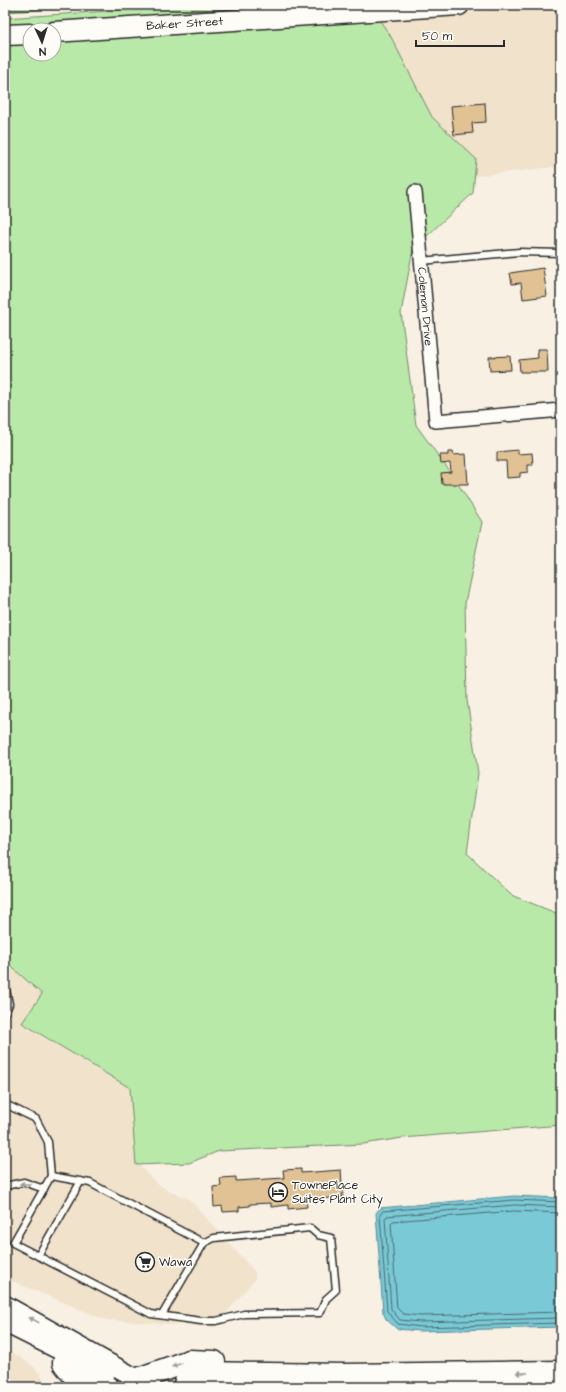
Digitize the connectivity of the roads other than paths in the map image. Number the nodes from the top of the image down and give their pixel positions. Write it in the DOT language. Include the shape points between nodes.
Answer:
graph roads {
  1 [pos="460,5"];
  2 [pos="408,7"];
  3 [pos="62,31"];
  4 [pos="22,35"];
  5 [pos="5,36"];
  6 [pos="415,192"];
  7 [pos="561,253"];
  8 [pos="421,261"];
  9 [pos="561,410"];
  10 [pos="5,985"];
  11 [pos="5,1014"];
  12 [pos="5,1104"];
  13 [pos="51,1176"];
  14 [pos="81,1181"];
  15 [pos="5,1186"];
  16 [pos="44,1189"];
  17 [pos="204,1243"];
  18 [pos="38,1256"];
  19 [pos="5,1305"];
  20 [pos="162,1315"];
  21 [pos="5,1323"];
  22 [pos="5,1330"];
  23 [pos="96,1355"];
  24 [pos="64,1363"];
  25 [pos="561,1372"];
  26 [pos="397,1375"];
  27 [pos="145,1383"];
  28 [pos="83,1387"];
  29 [pos="110,1387"];
  30 [pos="184,1387"];
  1 -- 2 [label="main road, Baker Street"];
  2 -- 3 [label="main road, Baker Street"];
  4 -- 5 [label="main road"];
  6 -- 8 [label="street, Coleman Drive"];
  7 -- 8 [label="lane" via="519,252"];
  8 -- 9 [label="street, Coleman Drive" via="436,422"];
  10 -- 11 [label="lane" via="10,1004"];
  12 -- 13 [label="lane" via="36,1119 48,1142"];
  13 -- 14 [label="lane"];
  13 -- 16 [label="lane"];
  14 -- 17 [label="lane" via="90,1183"];
  14 -- 18 [label="lane"];
  16 -- 15 [label="lane, one-way" via="24,1182"];
  16 -- 18 [label="lane" via="13,1242"];
  17 -- 20 [label="lane"];
  17 -- 20 [label="lane" via="214,1238 310,1228 318,1235 331,1238 336,1290 326,1299 320,1313 244,1314 216,1321"];
  18 -- 20 [label="lane" via="151,1314"];
  23 -- 19 [label="main road, one-way"];
  21 -- 23 [label="main road" via="101,1372 106,1372 107,1365"];
  22 -- 24 [label="main road"];
  23 -- 27 [label="main road"];
  24 -- 28 [label="highway"];
  24 -- 29 [label="main road"];
  25 -- 26 [label="highway, one-way"];
  26 -- 27 [label="highway, one-way" via="322,1365 189,1361"];
  26 -- 30 [label="highway" via="196,1373"];
}
